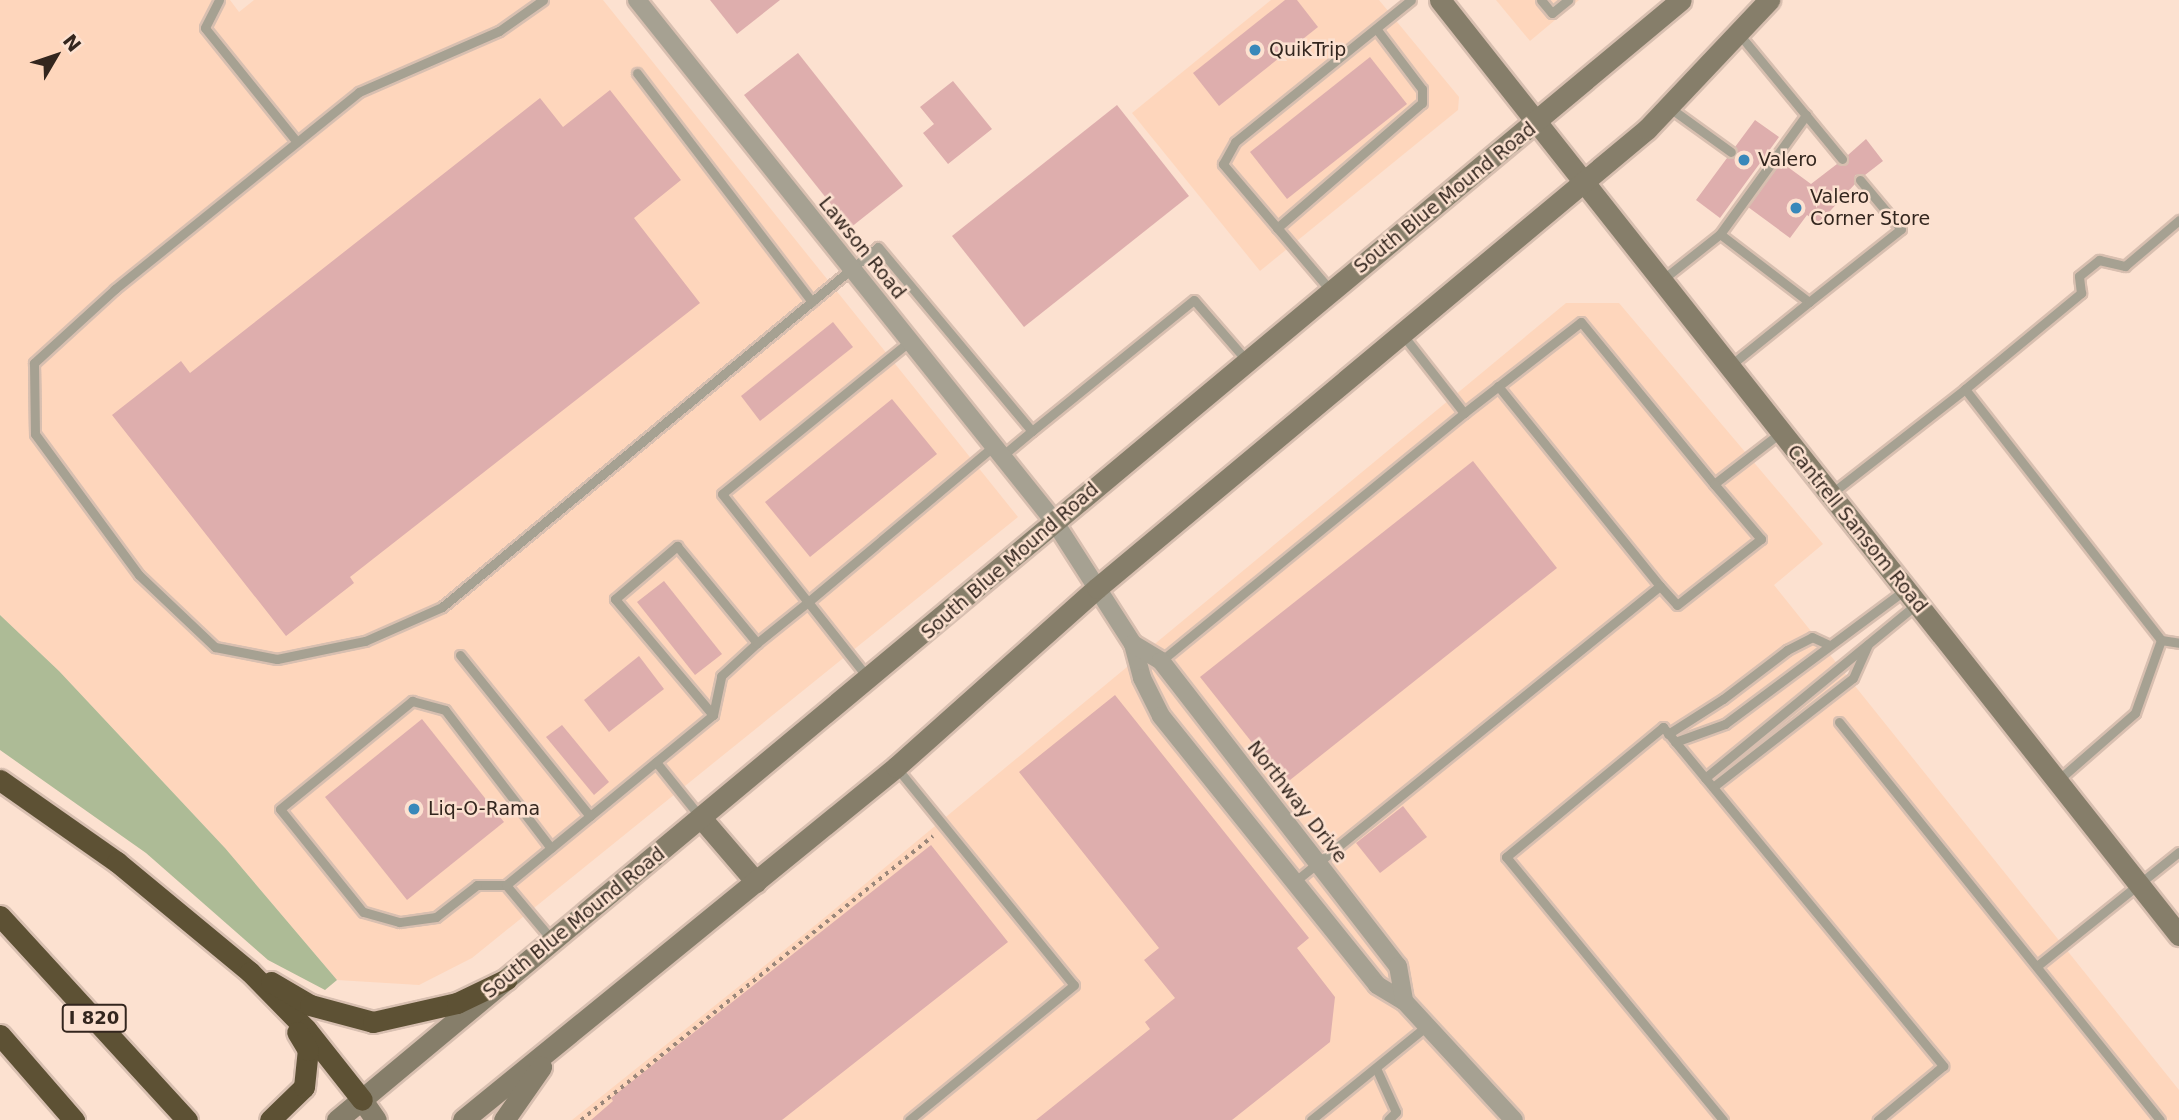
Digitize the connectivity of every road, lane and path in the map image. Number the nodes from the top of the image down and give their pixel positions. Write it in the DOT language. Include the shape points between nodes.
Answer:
graph roads {
  1 [pos="219,0"];
  2 [pos="543,0"];
  3 [pos="637,0"];
  4 [pos="1411,0"];
  5 [pos="1440,0"];
  6 [pos="1541,0"];
  7 [pos="1568,0"];
  8 [pos="1681,0"];
  9 [pos="1769,0"];
  10 [pos="1378,31"];
  11 [pos="1739,34"];
  12 [pos="637,73"];
  13 [pos="1670,108"];
  14 [pos="1806,115"];
  15 [pos="1536,123"];
  16 [pos="297,142"];
  17 [pos="1731,152"];
  18 [pos="1842,159"];
  19 [pos="1860,180"];
  20 [pos="1583,182"];
  21 [pos="2179,220"];
  22 [pos="1277,228"];
  23 [pos="1720,234"];
  24 [pos="852,269"];
  25 [pos="1661,281"];
  26 [pos="1331,291"];
  27 [pos="812,302"];
  28 [pos="1809,302"];
  29 [pos="1401,333"];
  30 [pos="909,341"];
  31 [pos="1247,361"];
  32 [pos="1728,368"];
  33 [pos="1498,386"];
  34 [pos="1965,389"];
  35 [pos="1464,413"];
  36 [pos="1032,431"];
  37 [pos="1780,433"];
  38 [pos="998,451"];
  39 [pos="1714,484"];
  40 [pos="1830,494"];
  41 [pos="1054,522"];
  42 [pos="1660,586"];
  43 [pos="1097,588"];
  44 [pos="1911,597"];
  45 [pos="808,602"];
  46 [pos="2161,639"];
  47 [pos="757,643"];
  48 [pos="1868,643"];
  49 [pos="2179,643"];
  50 [pos="1133,644"];
  51 [pos="1829,645"];
  52 [pos="460,655"];
  53 [pos="1161,661"];
  54 [pos="870,681"];
  55 [pos="713,715"];
  56 [pos="1839,722"];
  57 [pos="1668,733"];
  58 [pos="1675,742"];
  59 [pos="656,762"];
  60 [pos="896,767"];
  61 [pos="1705,778"];
  62 [pos="0,780"];
  63 [pos="2056,782"];
  64 [pos="1713,788"];
  65 [pos="590,816"];
  66 [pos="702,819"];
  67 [pos="944,824"];
  68 [pos="551,848"];
  69 [pos="2179,852"];
  70 [pos="1316,862"];
  71 [pos="755,881"];
  72 [pos="1293,883"];
  73 [pos="2139,884"];
  74 [pos="506,886"];
  75 [pos="0,916"];
  76 [pos="2179,935"];
  77 [pos="553,941"];
  78 [pos="2038,966"];
  79 [pos="250,972"];
  80 [pos="507,979"];
  81 [pos="1404,1001"];
  82 [pos="1428,1025"];
  83 [pos="0,1035"];
  84 [pos="566,1035"];
  85 [pos="1376,1068"];
  86 [pos="362,1100"];
  87 [pos="1510,1118"];
  88 [pos="74,1120"];
  89 [pos="187,1120"];
  90 [pos="270,1120"];
  91 [pos="337,1120"];
  92 [pos="376,1120"];
  93 [pos="463,1120"];
  94 [pos="504,1120"];
  95 [pos="581,1120"];
  96 [pos="909,1120"];
  97 [pos="1311,1120"];
  98 [pos="1388,1120"];
  99 [pos="1723,1120"];
  100 [pos="1878,1120"];
  101 [pos="2161,1120"];
  1 -- 16 [label="lane" via="205,28"];
  2 -- 16 [label="lane" via="499,31 359,92"];
  3 -- 24 [label="street, Lawson Road"];
  4 -- 10 [label="lane"];
  5 -- 15 [label="main road, Cantrell Sansom Road"];
  6 -- 7 [label="lane" via="1552,13"];
  8 -- 15 [label="main road, South Blue Mound Road"];
  9 -- 11 [label="main road"];
  10 -- 22 [label="lane" via="1422,89 1422,103"];
  10 -- 22 [label="lane" via="1235,142 1223,164"];
  11 -- 13 [label="main road"];
  11 -- 14 [label="lane"];
  12 -- 27 [label="lane"];
  13 -- 17 [label="lane"];
  13 -- 20 [label="main road"];
  14 -- 18 [label="lane"];
  14 -- 23 [label="lane" via="1760,171"];
  15 -- 20 [label="main road, Cantrell Sansom Road"];
  15 -- 26 [label="main road, South Blue Mound Road"];
  16 -- 27 [label="lane" via="115,289 34,363 35,434 139,575 215,648 277,659 365,641 442,607"];
  19 -- 28 [label="lane" via="1901,229"];
  20 -- 25 [label="main road, Cantrell Sansom Road"];
  20 -- 29 [label="main road"];
  21 -- 34 [label="lane" via="2124,266 2099,260 2079,276 2081,293"];
  22 -- 26 [label="lane"];
  23 -- 25 [label="lane"];
  23 -- 28 [label="lane"];
  24 -- 27 [label="lane"];
  24 -- 30 [label="street, Lawson Road"];
  24 -- 36 [label="lane" via="878,247"];
  25 -- 32 [label="main road, Cantrell Sansom Road"];
  26 -- 31 [label="main road, South Blue Mound Road"];
  28 -- 32 [label="lane"];
  29 -- 35 [label="lane"];
  29 -- 43 [label="main road"];
  30 -- 38 [label="street, Lawson Road"];
  30 -- 45 [label="lane" via="722,494"];
  31 -- 36 [label="lane" via="1194,300"];
  31 -- 41 [label="main road, South Blue Mound Road"];
  32 -- 37 [label="main road, Cantrell Sansom Road"];
  33 -- 35 [label="lane"];
  33 -- 39 [label="lane" via="1581,322"];
  33 -- 42 [label="lane"];
  34 -- 40 [label="lane"];
  34 -- 46 [label="lane"];
  35 -- 53 [label="lane"];
  36 -- 38 [label="lane"];
  37 -- 39 [label="lane"];
  37 -- 40 [label="main road, Cantrell Sansom Road"];
  38 -- 41 [label="street, Lawson Road"];
  38 -- 45 [label="lane"];
  39 -- 42 [label="lane" via="1760,539 1677,605"];
  40 -- 44 [label="main road, Cantrell Sansom Road"];
  41 -- 43 [label="street, Northway Drive"];
  41 -- 54 [label="main road, South Blue Mound Road"];
  42 -- 70 [label="lane"];
  43 -- 50 [label="street, Northway Drive"];
  43 -- 60 [label="main road"];
  44 -- 48 [label="lane"];
  44 -- 51 [label="lane"];
  44 -- 63 [label="main road, Cantrell Sansom Road"];
  45 -- 47 [label="lane"];
  45 -- 54 [label="lane"];
  46 -- 49 [label="lane"];
  46 -- 63 [label="lane" via="2135,713"];
  47 -- 55 [label="lane" via="721,676"];
  47 -- 55 [label="lane" via="677,547 615,599"];
  48 -- 61 [label="lane"];
  48 -- 64 [label="lane" via="1853,678"];
  50 -- 53 [label="street, Northway Drive"];
  50 -- 72 [label="street, Northway Drive" via="1142,678 1161,716"];
  51 -- 57 [label="lane" via="1812,637 1787,650 1723,699"];
  51 -- 58 [label="lane" via="1726,724"];
  52 -- 65 [label="lane"];
  53 -- 70 [label="street, Northway Drive"];
  54 -- 66 [label="main road, South Blue Mound Road"];
  55 -- 59 [label="lane"];
  56 -- 78 [label="lane"];
  57 -- 58 [label="lane"];
  57 -- 99 [label="lane" via="1663,727 1506,857"];
  58 -- 61 [label="lane"];
  59 -- 65 [label="lane"];
  59 -- 66 [label="lane"];
  60 -- 67 [label="lane"];
  60 -- 71 [label="main road"];
  61 -- 64 [label="lane"];
  62 -- 79 [label="highway" via="117,862"];
  63 -- 73 [label="main road, Cantrell Sansom Road"];
  64 -- 100 [label="lane" via="1943,1066"];
  65 -- 68 [label="lane"];
  66 -- 71 [label="main road"];
  66 -- 77 [label="main road, South Blue Mound Road"];
  67 -- 95 [label="path"];
  67 -- 96 [label="lane" via="1074,985"];
  68 -- 74 [label="lane"];
  68 -- 74 [label="lane" via="445,710 412,701 280,809 363,912 399,922 436,917 477,885"];
  69 -- 73 [label="lane"];
  70 -- 72 [label="lane"];
  70 -- 81 [label="street, Northway Drive" via="1398,966"];
  71 -- 84 [label="main road"];
  72 -- 81 [label="street, Northway Drive" via="1377,985"];
  73 -- 76 [label="main road, Cantrell Sansom Road"];
  73 -- 78 [label="lane"];
  74 -- 77 [label="lane"];
  75 -- 89 [label="highway, I 820"];
  77 -- 80 [label="main road, South Blue Mound Road"];
  78 -- 101 [label="lane"];
  79 -- 80 [label="highway" via="310,1005 373,1022 457,1003"];
  79 -- 86 [label="highway" via="306,1028"];
  79 -- 90 [label="highway" via="308,1050 304,1087"];
  80 -- 86 [label="main road, South Blue Mound Road"];
  81 -- 82 [label="street, Northway Drive"];
  82 -- 85 [label="lane"];
  82 -- 87 [label="street, Northway Drive"];
  83 -- 88 [label="highway"];
  84 -- 93 [label="main road"];
  84 -- 94 [label="main road"];
  85 -- 97 [label="lane"];
  85 -- 98 [label="lane" via="1396,1112"];
  86 -- 91 [label="main road, South Blue Mound Road"];
  86 -- 92 [label="main road"];
}
